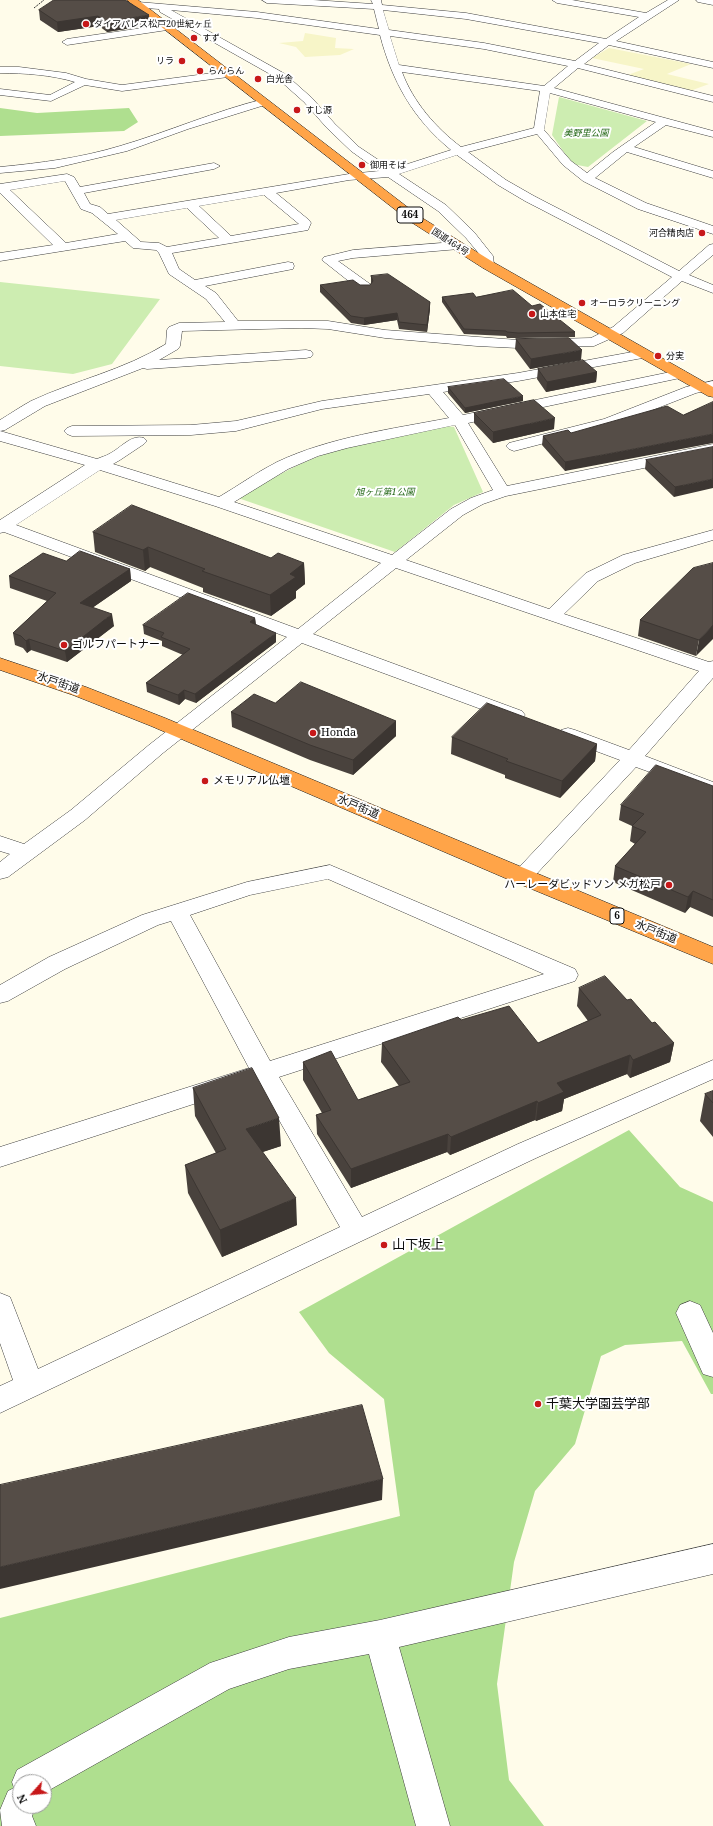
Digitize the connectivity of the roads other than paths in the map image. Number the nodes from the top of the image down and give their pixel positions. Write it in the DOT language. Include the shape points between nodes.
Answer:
graph roads {
  1 [pos="127,0"];
  2 [pos="267,0"];
  3 [pos="557,0"];
  4 [pos="674,0"];
  5 [pos="701,0"];
  6 [pos="135,2"];
  7 [pos="713,2"];
  8 [pos="377,3"];
  9 [pos="646,16"];
  10 [pos="385,32"];
  11 [pos="178,36"];
  12 [pos="606,41"];
  13 [pos="67,42"];
  14 [pos="139,42"];
  15 [pos="574,64"];
  16 [pos="713,65"];
  17 [pos="396,68"];
  18 [pos="0,70"];
  19 [pos="228,74"];
  20 [pos="84,82"];
  21 [pos="546,88"];
  22 [pos="0,92"];
  23 [pos="713,99"];
  24 [pos="264,102"];
  25 [pos="664,121"];
  26 [pos="539,130"];
  27 [pos="713,134"];
  28 [pos="626,148"];
  29 [pos="460,151"];
  30 [pos="62,163"];
  31 [pos="214,166"];
  32 [pos="0,170"];
  33 [pos="390,173"];
  34 [pos="713,175"];
  35 [pos="69,176"];
  36 [pos="359,176"];
  37 [pos="587,179"];
  38 [pos="0,188"];
  39 [pos="76,190"];
  40 [pos="267,191"];
  41 [pos="190,204"];
  42 [pos="106,218"];
  43 [pos="713,230"];
  44 [pos="125,237"];
  45 [pos="228,240"];
  46 [pos="455,246"];
  47 [pos="63,247"];
  48 [pos="713,248"];
  49 [pos="164,251"];
  50 [pos="0,257"];
  51 [pos="488,265"];
  52 [pos="288,266"];
  53 [pos="680,276"];
  54 [pos="193,284"];
  55 [pos="365,287"];
  56 [pos="713,289"];
  57 [pos="235,326"];
  58 [pos="610,335"];
  59 [pos="306,354"];
  60 [pos="643,354"];
  61 [pos="138,366"];
  62 [pos="680,374"];
  63 [pos="432,388"];
  64 [pos="709,388"];
  65 [pos="459,420"];
  66 [pos="0,427"];
  67 [pos="72,431"];
  68 [pos="0,436"];
  69 [pos="139,441"];
  70 [pos="514,446"];
  71 [pos="713,449"];
  72 [pos="98,464"];
  73 [pos="502,492"];
  74 [pos="220,502"];
  75 [pos="1,526"];
  76 [pos="713,535"];
  77 [pos="395,561"];
  78 [pos="553,615"];
  79 [pos="299,636"];
  80 [pos="0,664"];
  81 [pos="712,669"];
  82 [pos="529,720"];
  83 [pos="552,728"];
  84 [pos="179,731"];
  85 [pos="633,758"];
  86 [pos="713,789"];
  87 [pos="0,842"];
  88 [pos="26,853"];
  89 [pos="0,872"];
  90 [pos="521,876"];
  91 [pos="177,911"];
  92 [pos="713,956"];
  93 [pos="0,995"];
  94 [pos="713,1069"];
  95 [pos="264,1073"];
  96 [pos="0,1157"];
  97 [pos="356,1231"];
  98 [pos="0,1304"];
  99 [pos="690,1313"];
  100 [pos="713,1365"];
  101 [pos="30,1386"];
  102 [pos="0,1400"];
  103 [pos="713,1559"];
  104 [pos="380,1636"];
  105 [pos="43,1774"];
  106 [pos="16,1814"];
  107 [pos="19,1826"];
  108 [pos="433,1826"];
  1 -- 13 [label="street" via="164,28"];
  2 -- 8 [label="street"];
  3 -- 9 [label="street"];
  4 -- 9 [label="street"];
  5 -- 7 [label="street"];
  6 -- 10 [label="street"];
  6 -- 11 [label="highway, 国道464号 / 464"];
  6 -- 33 [label="street" via="160,9 280,76 308,100 356,149"];
  8 -- 10 [label="street"];
  8 -- 12 [label="street"];
  9 -- 12 [label="street"];
  10 -- 15 [label="street" via="484,46"];
  10 -- 17 [label="street"];
  11 -- 14 [label="street"];
  11 -- 19 [label="highway, 国道464号 / 464"];
  12 -- 15 [label="street"];
  12 -- 16 [label="street"];
  15 -- 21 [label="street"];
  15 -- 23 [label="street"];
  17 -- 21 [label="street"];
  17 -- 29 [label="street" via="410,99"];
  18 -- 20 [label="street" via="66,76"];
  19 -- 20 [label="street" via="122,88"];
  19 -- 24 [label="highway, 国道464号 / 464"];
  20 -- 22 [label="street" via="51,98"];
  21 -- 25 [label="street"];
  21 -- 26 [label="street"];
  24 -- 30 [label="street" via="123,149"];
  24 -- 36 [label="highway, 国道464号 / 464"];
  25 -- 27 [label="street"];
  25 -- 28 [label="street"];
  26 -- 29 [label="street"];
  26 -- 37 [label="street" via="567,163"];
  28 -- 34 [label="street"];
  28 -- 37 [label="street"];
  29 -- 33 [label="street"];
  29 -- 53 [label="street" via="513,188"];
  30 -- 32 [label="street"];
  30 -- 35 [label="street"];
  31 -- 39 [label="street"];
  33 -- 36 [label="street"];
  33 -- 51 [label="street" via="442,208 487,256"];
  35 -- 38 [label="street"];
  35 -- 39 [label="street"];
  36 -- 40 [label="street"];
  36 -- 46 [label="highway, 国道464号 / 464"];
  37 -- 43 [label="street" via="642,206"];
  38 -- 47 [label="street"];
  39 -- 42 [label="street" via="85,206"];
  40 -- 41 [label="street"];
  40 -- 45 [label="street" via="305,223 304,227"];
  41 -- 42 [label="street"];
  41 -- 45 [label="street"];
  42 -- 44 [label="street"];
  44 -- 47 [label="street"];
  44 -- 49 [label="street" via="137,245 159,247"];
  45 -- 49 [label="street"];
  46 -- 51 [label="highway, 国道464号 / 464"];
  46 -- 55 [label="street" via="353,254 328,260"];
  47 -- 50 [label="street"];
  48 -- 53 [label="street"];
  49 -- 54 [label="street" via="174,271"];
  51 -- 58 [label="highway, 国道464号 / 464"];
  52 -- 54 [label="street"];
  53 -- 56 [label="street"];
  53 -- 58 [label="street"];
  54 -- 57 [label="street" via="212,296"];
  57 -- 58 [label="street" via="328,325 386,334 518,344 594,342"];
  57 -- 61 [label="street" via="179,327 174,330 173,346"];
  58 -- 60 [label="highway, 国道464号 / 464"];
  59 -- 61 [label="street"];
  60 -- 62 [label="highway, 国道464号 / 464"];
  60 -- 63 [label="street" via="561,370"];
  61 -- 66 [label="street" via="39,404"];
  62 -- 64 [label="highway, 国道464号 / 464"];
  62 -- 65 [label="street"];
  63 -- 65 [label="street"];
  63 -- 67 [label="street" via="322,405 236,426 191,430"];
  64 -- 70 [label="street" via="609,422"];
  65 -- 73 [label="street"];
  65 -- 74 [label="street" via="313,453 282,466"];
  68 -- 72 [label="street"];
  69 -- 72 [label="street"];
  71 -- 73 [label="street"];
  72 -- 74 [label="street"];
  72 -- 75 [label="street"];
  73 -- 77 [label="street" via="457,512"];
  74 -- 77 [label="street"];
  75 -- 79 [label="street"];
  76 -- 78 [label="street" via="629,559 592,577"];
  77 -- 78 [label="street"];
  77 -- 79 [label="street"];
  78 -- 81 [label="street"];
  79 -- 82 [label="street"];
  79 -- 84 [label="street"];
  80 -- 84 [label="highway, 水戸街道 / 6" via="77,689"];
  81 -- 85 [label="street"];
  83 -- 85 [label="street"];
  84 -- 88 [label="street" via="78,815"];
  84 -- 90 [label="highway, 水戸街道 / 6"];
  85 -- 86 [label="street"];
  85 -- 90 [label="street"];
  87 -- 88 [label="street"];
  88 -- 89 [label="street"];
  90 -- 92 [label="highway, 水戸街道 / 6"];
  91 -- 93 [label="street" via="150,920 57,963"];
  91 -- 95 [label="street"];
  91 -- 95 [label="street" via="247,889 330,872 567,975"];
  94 -- 97 [label="street" via="527,1151"];
  95 -- 96 [label="street"];
  95 -- 97 [label="street"];
  97 -- 101 [label="street"];
  98 -- 101 [label="street"];
  99 -- 100 [label="street"];
  101 -- 102 [label="street"];
  103 -- 104 [label="street"];
  104 -- 105 [label="street" via="289,1653 222,1675"];
  104 -- 108 [label="street"];
  106 -- 107 [label="street"];
}
